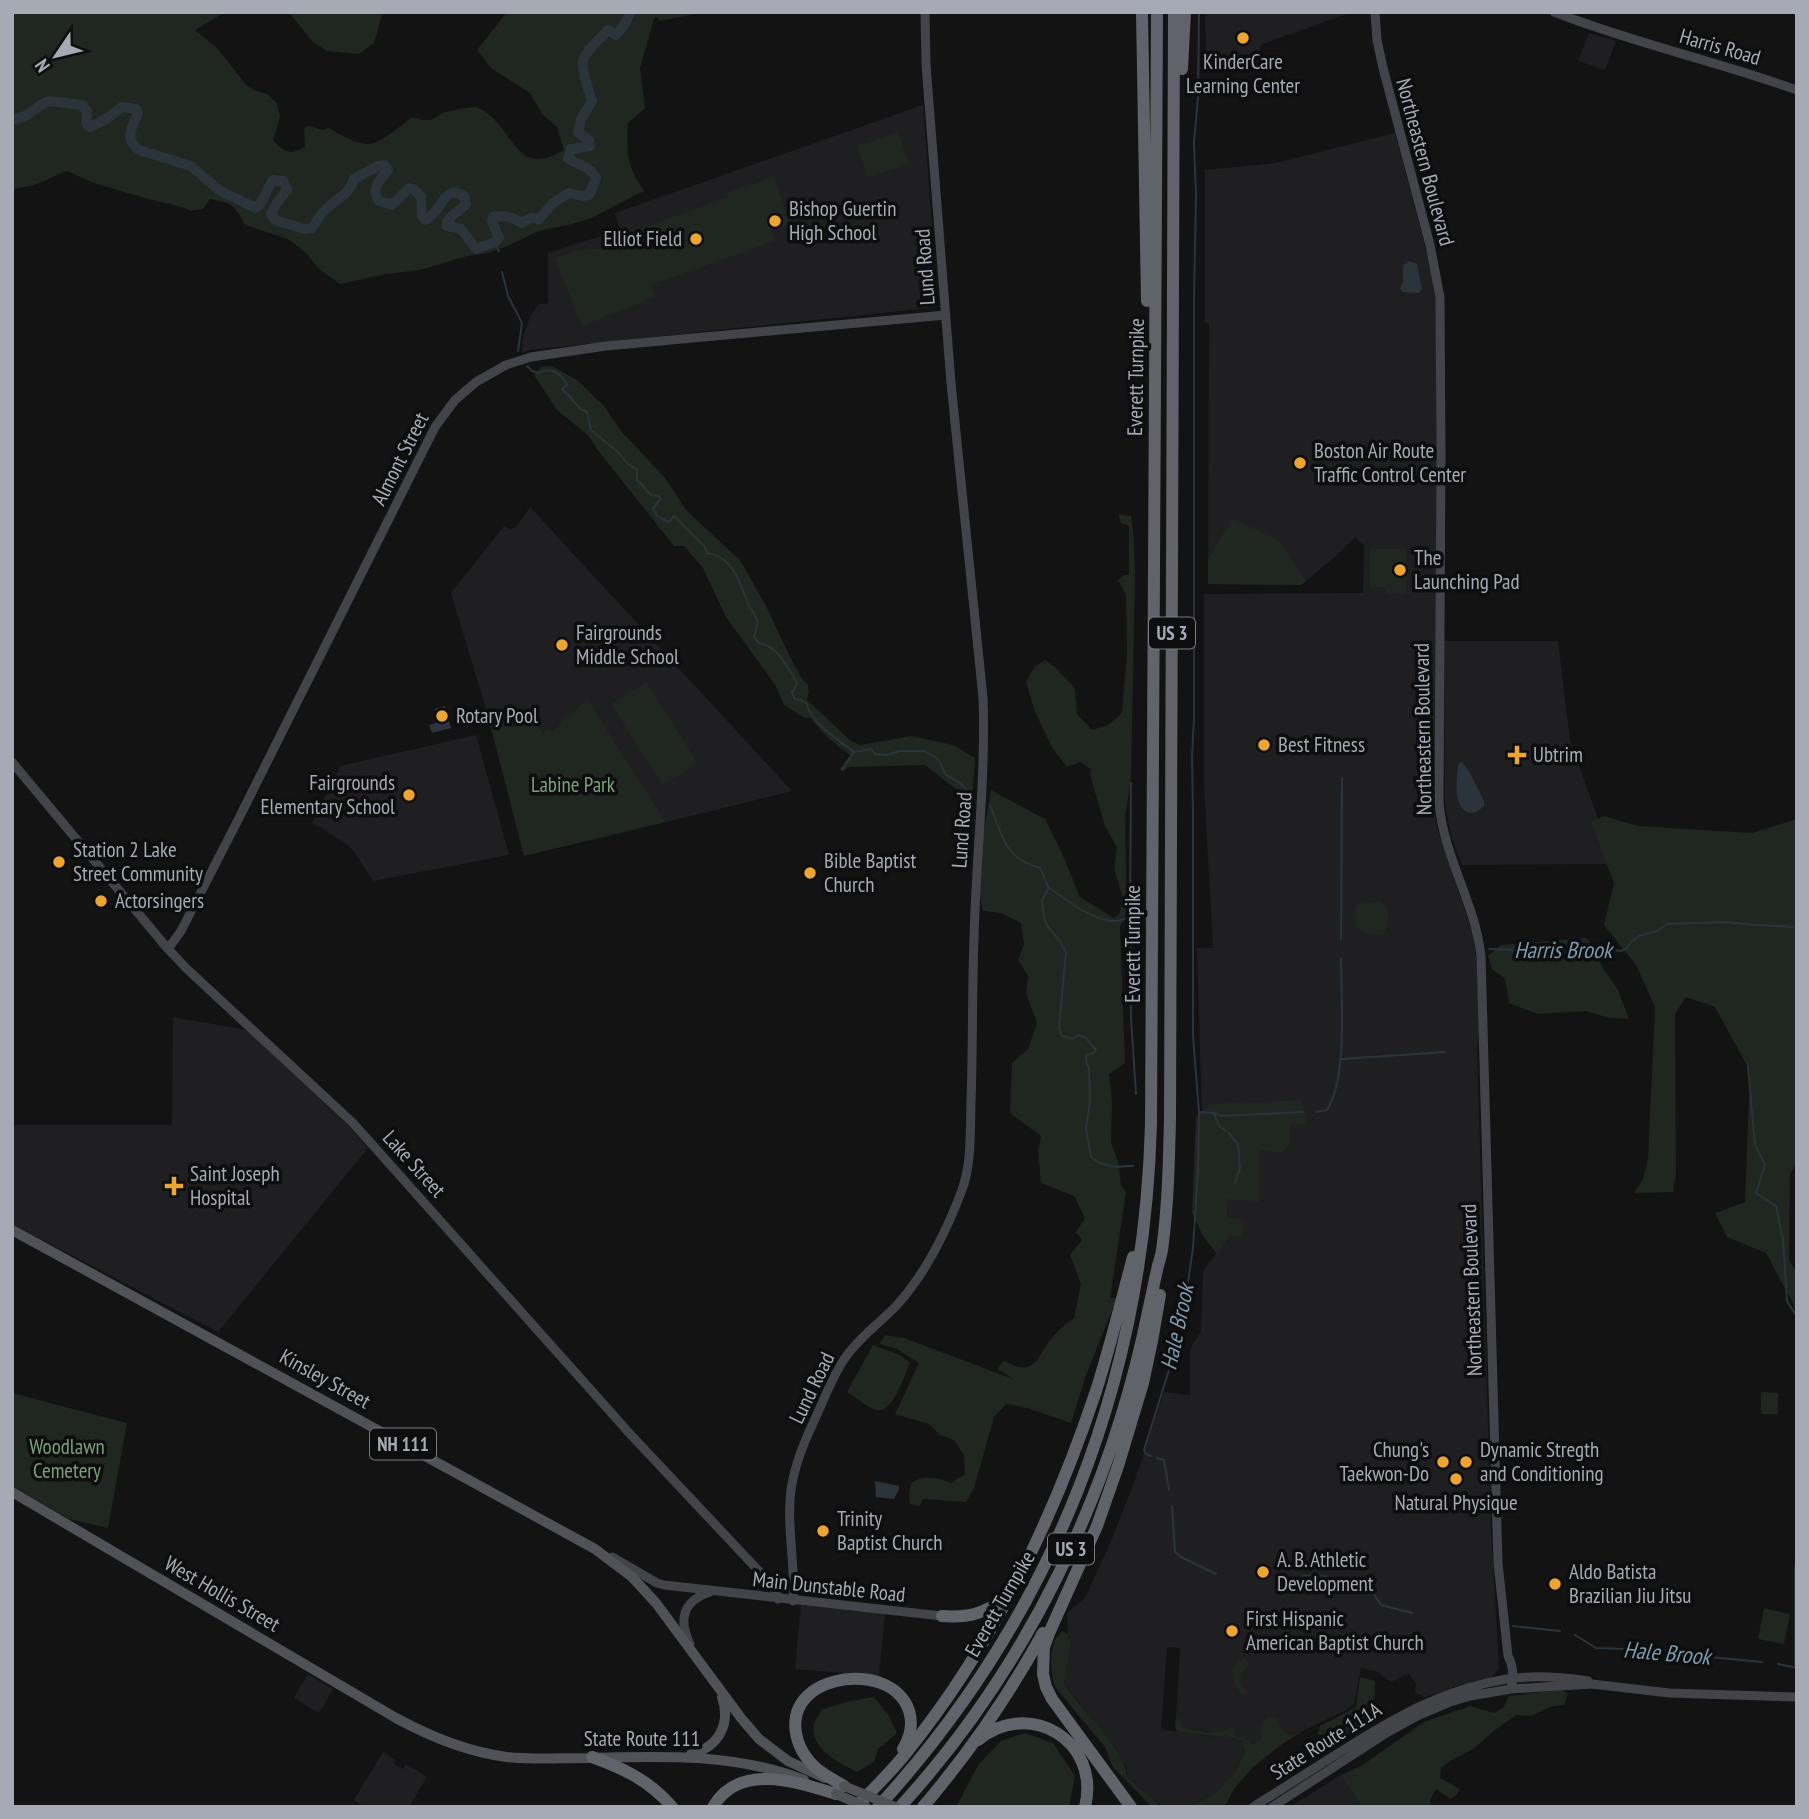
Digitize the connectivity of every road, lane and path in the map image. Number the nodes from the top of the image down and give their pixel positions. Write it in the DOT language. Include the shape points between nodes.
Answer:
graph roads {
  1 [pos="925,12"];
  2 [pos="1142,12"];
  3 [pos="1157,12"];
  4 [pos="1174,12"];
  5 [pos="1185,12"];
  6 [pos="1375,12"];
  7 [pos="1553,12"];
  8 [pos="1797,89"];
  9 [pos="1174,160"];
  10 [pos="946,315"];
  11 [pos="1153,553"];
  12 [pos="12,762"];
  13 [pos="168,949"];
  14 [pos="1146,1209"];
  15 [pos="12,1230"];
  16 [pos="1162,1253"];
  17 [pos="12,1493"];
  18 [pos="595,1549"];
  19 [pos="1082,1562"];
  20 [pos="618,1566"];
  21 [pos="1014,1585"];
  22 [pos="712,1592"];
  23 [pos="778,1599"];
  24 [pos="793,1601"];
  25 [pos="942,1616"];
  26 [pos="699,1660"];
  27 [pos="1510,1679"];
  28 [pos="716,1683"];
  29 [pos="1592,1684"];
  30 [pos="1511,1689"];
  31 [pos="1797,1697"];
  32 [pos="1418,1711"];
  33 [pos="1068,1721"];
  34 [pos="414,1727"];
  35 [pos="968,1750"];
  36 [pos="592,1757"];
  37 [pos="668,1758"];
  38 [pos="877,1785"];
  39 [pos="840,1790"];
  40 [pos="672,1807"];
  41 [pos="713,1807"];
  42 [pos="856,1807"];
  43 [pos="866,1807"];
  44 [pos="878,1807"];
  45 [pos="897,1807"];
  46 [pos="923,1807"];
  47 [pos="1085,1807"];
  48 [pos="1131,1807"];
  49 [pos="1137,1807"];
  50 [pos="1253,1807"];
  51 [pos="1272,1807"];
  1 -- 10 [label="street, Lund Road"];
  2 -- 11 [label="highway"];
  3 -- 11 [label="highway, Everett Turnpike / US 3"];
  4 -- 9 [label="highway, Everett Turnpike / US 3"];
  5 -- 9 [label="highway"];
  6 -- 27 [label="street, Northeastern Boulevard" via="1383,68 1440,297 1438,802 1481,956 1498,1563"];
  7 -- 8 [label="street, Harris Road"];
  9 -- 16 [label="highway, Everett Turnpike / US 3" via="1170,1118"];
  10 -- 13 [label="street, Almont Street" via="540,355 506,365 469,387 435,427 223,850"];
  10 -- 24 [label="street, Lund Road" via="985,733 968,1163 962,1190 929,1259 898,1304 844,1360 805,1441 790,1500"];
  11 -- 14 [label="highway, Everett Turnpike / US 3" via="1151,1124"];
  12 -- 13 [label="street, Lake Street"];
  13 -- 23 [label="street, Lake Street" via="359,1130 631,1435 772,1585"];
  14 -- 21 [label="highway" via="1088,1415"];
  14 -- 44 [label="highway, Everett Turnpike / US 3" via="1121,1358 1089,1461 1057,1541 1018,1617 972,1689 928,1750"];
  15 -- 18 [label="main road, Kinsley Street / NH 111"];
  16 -- 19 [label="highway" via="1159,1299 1140,1394 1112,1486"];
  16 -- 45 [label="highway, Everett Turnpike / US 3" via="1116,1435 1064,1564 988,1695 944,1755"];
  17 -- 34 [label="main road, West Hollis Street / NH 111"];
  18 -- 20 [label="main road, Kinsley Street / NH 111"];
  18 -- 22 [label="street, Main Dunstable Road" via="659,1584"];
  19 -- 33 [label="highway" via="1043,1653 1046,1687"];
  19 -- 35 [label="highway" via="1034,1649"];
  20 -- 26 [label="main road, State Route 111 / NH 111" via="656,1603"];
  21 -- 25 [label="highway" via="983,1612"];
  21 -- 38 [label="highway" via="941,1707"];
  22 -- 23 [label="street, Main Dunstable Road"];
  22 -- 26 [label="street" via="695,1600 684,1616 684,1631"];
  23 -- 24 [label="street, Main Dunstable Road"];
  24 -- 25 [label="street, Main Dunstable Road"];
  26 -- 28 [label="main road, State Route 111 / NH 111"];
  27 -- 29 [label="street" via="1556,1678"];
  27 -- 30 [label="street"];
  27 -- 32 [label="street" via="1461,1690"];
  28 -- 37 [label="main road" via="726,1711 719,1736 701,1752"];
  28 -- 39 [label="main road, State Route 111 / NH 111" via="770,1749"];
  29 -- 30 [label="street"];
  29 -- 31 [label="street" via="1669,1693"];
  30 -- 32 [label="street"];
  32 -- 50 [label="street, State Route 111A" via="1384,1725"];
  32 -- 51 [label="street, State Route 111A"];
  33 -- 48 [label="highway"];
  33 -- 49 [label="highway"];
  34 -- 36 [label="main road, State Route 111 / NH 111" via="468,1749 503,1756"];
  35 -- 46 [label="highway"];
  35 -- 47 [label="highway" via="984,1735 1007,1725 1027,1723 1050,1729 1081,1759 1087,1782"];
  36 -- 37 [label="main road, State Route 111 / NH 111"];
  36 -- 40 [label="highway" via="639,1777"];
  37 -- 39 [label="main road, State Route 111 / NH 111" via="757,1765"];
  38 -- 39 [label="highway" via="907,1742 909,1714 892,1689 874,1681 851,1679 813,1692 801,1704 795,1724 804,1754"];
  38 -- 42 [label="highway"];
  39 -- 41 [label="highway" via="758,1779 731,1788"];
  39 -- 43 [label="main road, State Route 111 / NH 111, bridge"];
  39 -- 45 [label="main road, State Route 111 / NH 111, bridge"];
}
